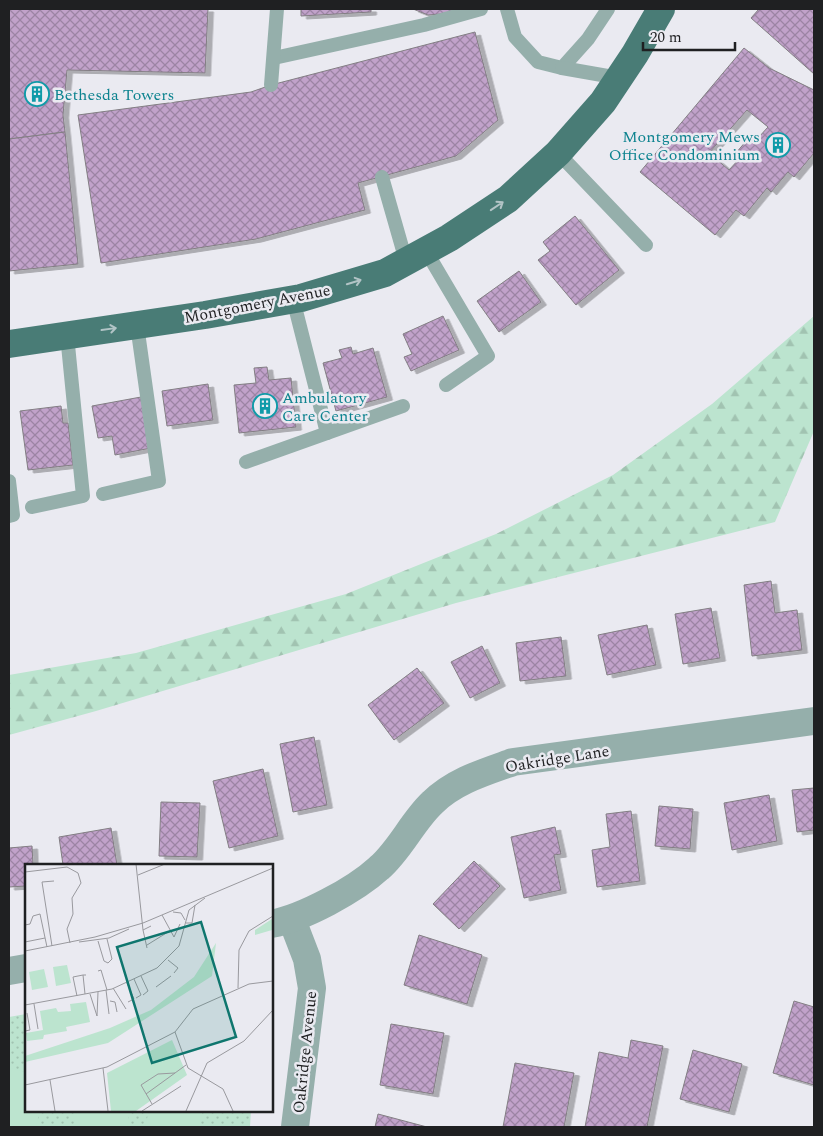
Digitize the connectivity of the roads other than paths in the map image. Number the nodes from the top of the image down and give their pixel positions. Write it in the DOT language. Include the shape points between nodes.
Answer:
graph roads {
  1 [pos="277,9"];
  2 [pos="481,9"];
  3 [pos="506,9"];
  4 [pos="608,9"];
  5 [pos="661,9"];
  6 [pos="274,58"];
  7 [pos="562,68"];
  8 [pos="619,78"];
  9 [pos="271,85"];
  10 [pos="558,153"];
  11 [pos="382,177"];
  12 [pos="646,245"];
  13 [pos="416,256"];
  14 [pos="293,299"];
  15 [pos="137,325"];
  16 [pos="67,335"];
  17 [pos="9,344"];
  18 [pos="446,385"];
  19 [pos="403,406"];
  20 [pos="328,433"];
  21 [pos="246,462"];
  22 [pos="9,481"];
  23 [pos="103,494"];
  24 [pos="32,507"];
  25 [pos="9,516"];
  26 [pos="814,721"];
  27 [pos="282,922"];
  28 [pos="25,968"];
  29 [pos="9,971"];
  30 [pos="295,1127"];
  1 -- 6 [label="lane"];
  2 -- 6 [label="lane"];
  3 -- 7 [label="lane" via="515,37 538,62"];
  4 -- 7 [label="lane" via="588,39"];
  5 -- 8 [label="main road, Montgomery Avenue"];
  6 -- 9 [label="lane"];
  7 -- 8 [label="lane"];
  8 -- 10 [label="main road, Montgomery Avenue" via="603,102"];
  10 -- 12 [label="lane"];
  13 -- 10 [label="main road, Montgomery Avenue, one-way" via="508,199"];
  11 -- 13 [label="lane"];
  14 -- 13 [label="main road, Montgomery Avenue, one-way" via="384,273"];
  13 -- 18 [label="lane" via="488,356"];
  14 -- 15 [label="main road, Montgomery Avenue"];
  14 -- 20 [label="lane"];
  16 -- 15 [label="main road, Montgomery Avenue, one-way"];
  15 -- 23 [label="lane" via="159,481"];
  16 -- 17 [label="main road, Montgomery Avenue"];
  16 -- 24 [label="lane" via="83,496"];
  19 -- 20 [label="lane"];
  20 -- 21 [label="lane"];
  22 -- 25 [label="lane" via="13,515"];
  26 -- 27 [label="street, Oakridge Lane" via="514,762 469,778 433,802 379,868 334,898"];
  27 -- 30 [label="street, Oakridge Avenue" via="307,959 312,988"];
  28 -- 29 [label="street"];
}
